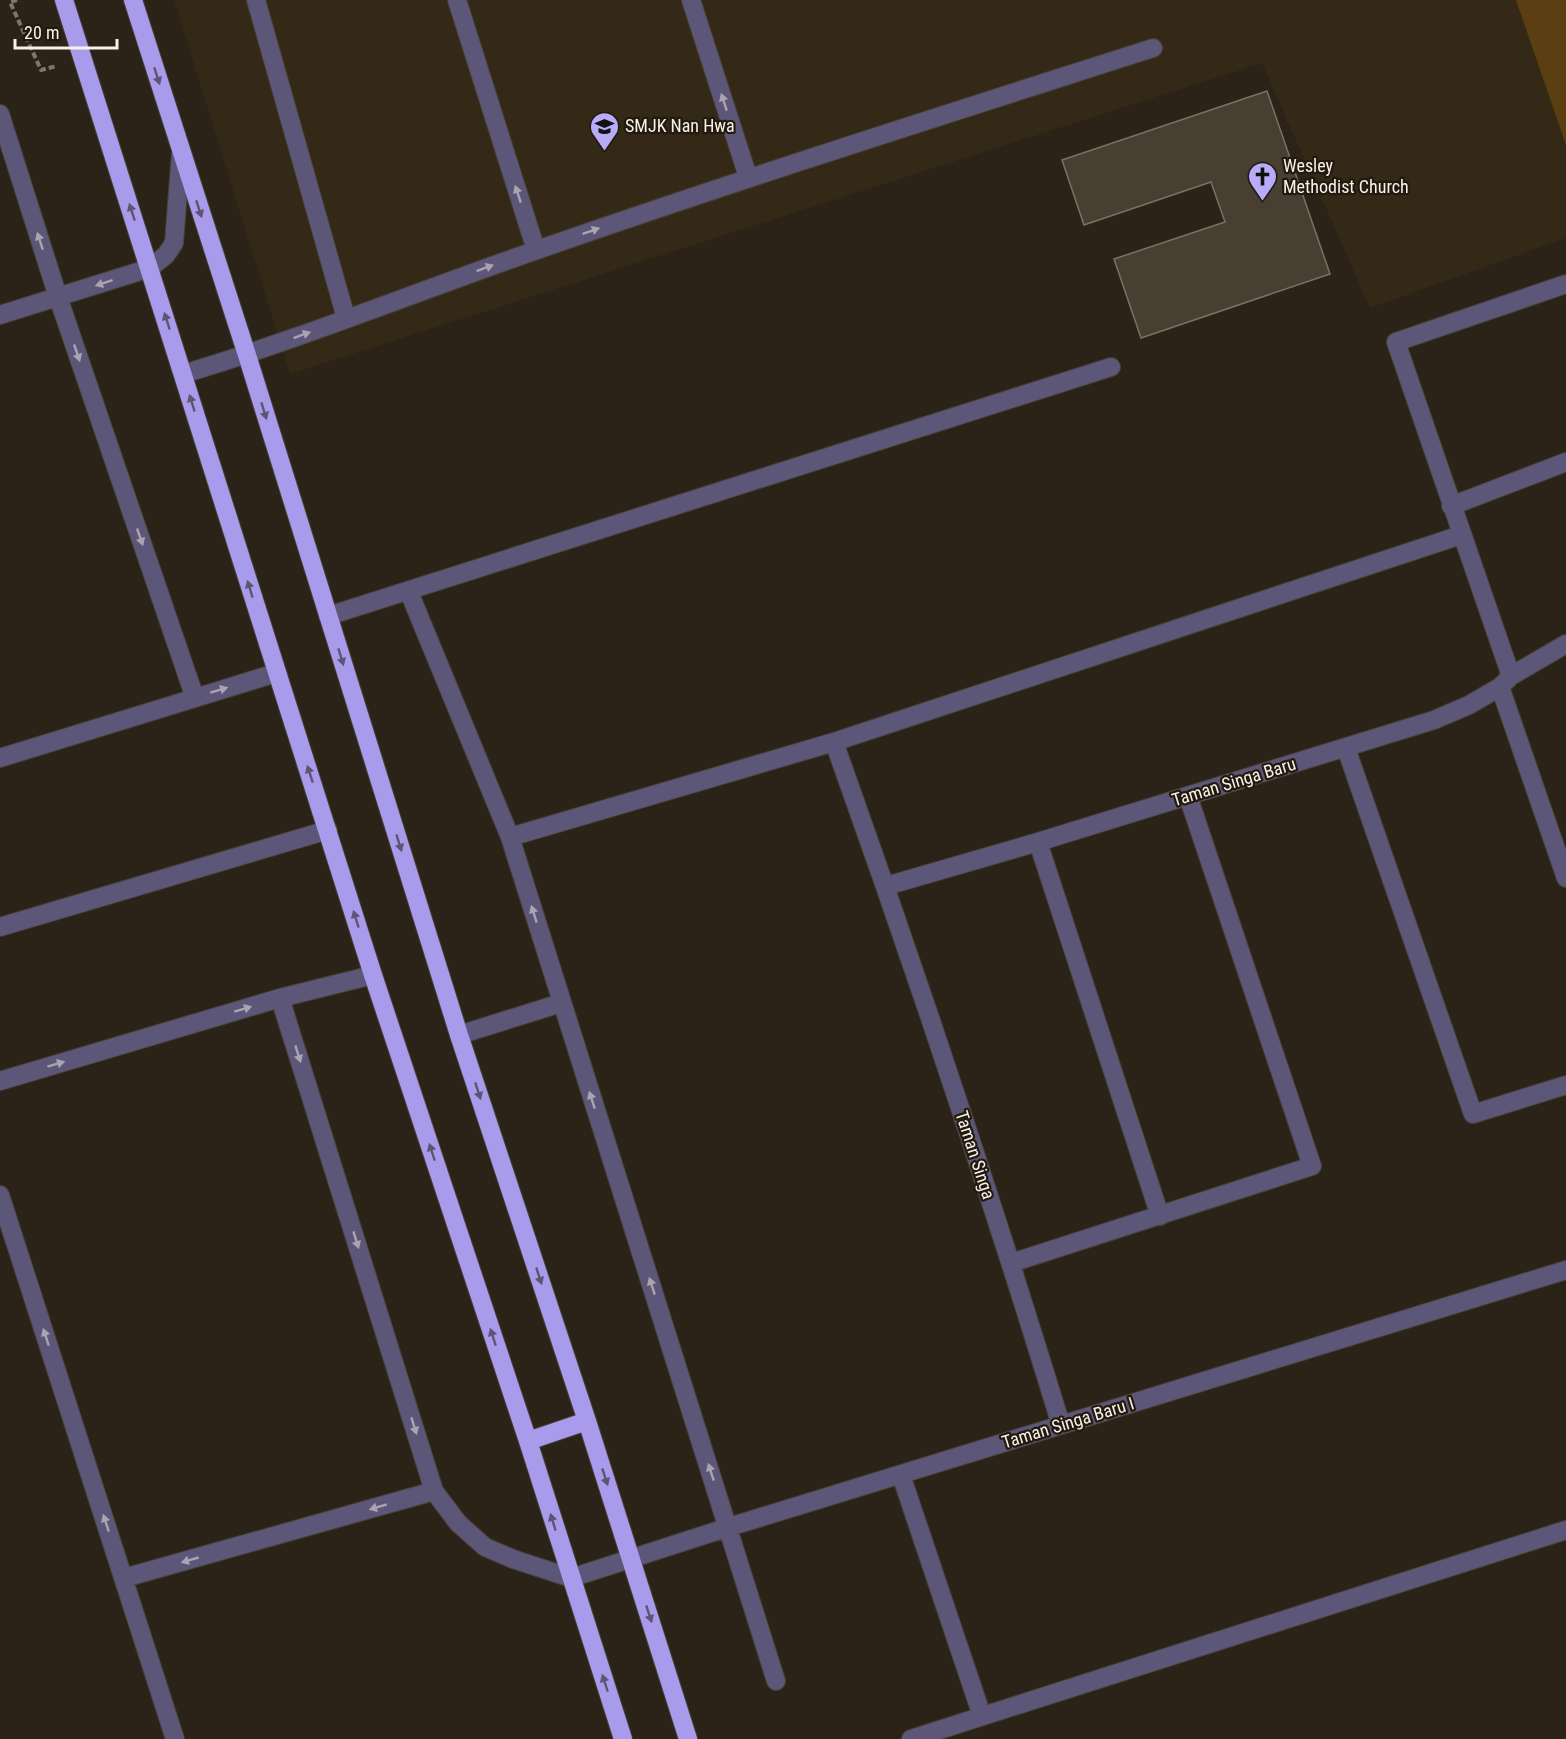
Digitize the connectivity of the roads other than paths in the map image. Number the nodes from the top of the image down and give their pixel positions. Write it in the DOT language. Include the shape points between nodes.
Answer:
graph roads {
  1 [pos="64,0"];
  2 [pos="133,0"];
  3 [pos="256,0"];
  4 [pos="457,0"];
  5 [pos="691,0"];
  6 [pos="1153,48"];
  7 [pos="0,114"];
  8 [pos="182,153"];
  9 [pos="748,177"];
  10 [pos="536,250"];
  11 [pos="150,268"];
  12 [pos="1566,284"];
  13 [pos="58,297"];
  14 [pos="0,315"];
  15 [pos="346,318"];
  16 [pos="247,355"];
  17 [pos="1111,368"];
  18 [pos="183,374"];
  19 [pos="1566,462"];
  20 [pos="1451,506"];
  21 [pos="1461,535"];
  22 [pos="409,592"];
  23 [pos="328,616"];
  24 [pos="1566,644"];
  25 [pos="276,672"];
  26 [pos="1505,682"];
  27 [pos="195,698"];
  28 [pos="834,742"];
  29 [pos="1346,748"];
  30 [pos="0,758"];
  31 [pos="1188,796"];
  32 [pos="1558,828"];
  33 [pos="328,830"];
  34 [pos="510,837"];
  35 [pos="1038,842"];
  36 [pos="1566,878"];
  37 [pos="886,886"];
  38 [pos="0,927"];
  39 [pos="373,975"];
  40 [pos="280,998"];
  41 [pos="561,1004"];
  42 [pos="459,1035"];
  43 [pos="0,1081"];
  44 [pos="1566,1085"];
  45 [pos="0,1195"];
  46 [pos="3,1215"];
  47 [pos="1160,1216"];
  48 [pos="1011,1263"];
  49 [pos="1566,1270"];
  50 [pos="587,1421"];
  51 [pos="1061,1425"];
  52 [pos="528,1441"];
  53 [pos="901,1475"];
  54 [pos="434,1491"];
  55 [pos="729,1527"];
  56 [pos="1566,1530"];
  57 [pos="631,1558"];
  58 [pos="124,1578"];
  59 [pos="571,1578"];
  60 [pos="776,1681"];
  61 [pos="982,1716"];
  62 [pos="175,1739"];
  63 [pos="623,1739"];
  64 [pos="688,1739"];
  65 [pos="911,1739"];
  11 -- 1 [label="highway, one-way"];
  2 -- 8 [label="highway, one-way"];
  3 -- 15 [label="street"];
  10 -- 4 [label="street, one-way"];
  9 -- 5 [label="street, one-way"];
  6 -- 9 [label="street"];
  13 -- 7 [label="street, one-way"];
  8 -- 11 [label="street" via="174,243"];
  8 -- 16 [label="highway, one-way"];
  10 -- 9 [label="street, one-way"];
  15 -- 10 [label="street, one-way"];
  11 -- 13 [label="street, one-way"];
  18 -- 11 [label="highway, one-way"];
  12 -- 20 [label="street" via="1396,342"];
  13 -- 14 [label="street"];
  13 -- 27 [label="street, one-way"];
  16 -- 15 [label="street, one-way"];
  16 -- 18 [label="street"];
  16 -- 23 [label="highway, one-way"];
  17 -- 22 [label="street"];
  25 -- 18 [label="highway, one-way"];
  19 -- 20 [label="street"];
  20 -- 21 [label="street"];
  21 -- 26 [label="street"];
  21 -- 28 [label="street"];
  22 -- 23 [label="street"];
  22 -- 34 [label="street"];
  23 -- 42 [label="highway, one-way"];
  24 -- 26 [label="street, Taman Singa Baru"];
  27 -- 25 [label="street, one-way"];
  33 -- 25 [label="highway, one-way"];
  26 -- 29 [label="street, Taman Singa Baru" via="1469,705 1434,720"];
  26 -- 32 [label="street"];
  27 -- 30 [label="street"];
  28 -- 34 [label="street"];
  28 -- 37 [label="street, Taman Singa"];
  29 -- 31 [label="street, Taman Singa Baru"];
  29 -- 44 [label="street" via="1473,1114"];
  31 -- 35 [label="street, Taman Singa Baru"];
  31 -- 47 [label="street" via="1312,1166"];
  32 -- 36 [label="street"];
  33 -- 38 [label="street"];
  39 -- 33 [label="highway, one-way"];
  41 -- 34 [label="street, one-way"];
  35 -- 37 [label="street, Taman Singa Baru"];
  35 -- 47 [label="street"];
  37 -- 48 [label="street, Taman Singa"];
  39 -- 40 [label="street"];
  52 -- 39 [label="highway, one-way"];
  43 -- 40 [label="street, one-way"];
  40 -- 54 [label="street, one-way"];
  41 -- 42 [label="street"];
  55 -- 41 [label="street, one-way"];
  42 -- 50 [label="highway, one-way"];
  45 -- 46 [label="street"];
  58 -- 46 [label="street, one-way"];
  47 -- 48 [label="street"];
  48 -- 51 [label="street, Taman Singa"];
  49 -- 51 [label="street, Taman Singa Baru I"];
  50 -- 52 [label="highway"];
  50 -- 57 [label="highway, one-way"];
  51 -- 53 [label="street, Taman Singa Baru I"];
  59 -- 52 [label="highway, one-way"];
  53 -- 55 [label="street, Taman Singa Baru I"];
  53 -- 61 [label="street"];
  54 -- 58 [label="street, one-way"];
  54 -- 59 [label="street" via="458,1523 485,1547"];
  55 -- 57 [label="street, Taman Singa Baru I"];
  55 -- 60 [label="street"];
  56 -- 61 [label="street"];
  57 -- 59 [label="street, Taman Singa Baru I"];
  57 -- 64 [label="highway, one-way"];
  58 -- 62 [label="street"];
  63 -- 59 [label="highway, one-way"];
  61 -- 65 [label="street"];
}
